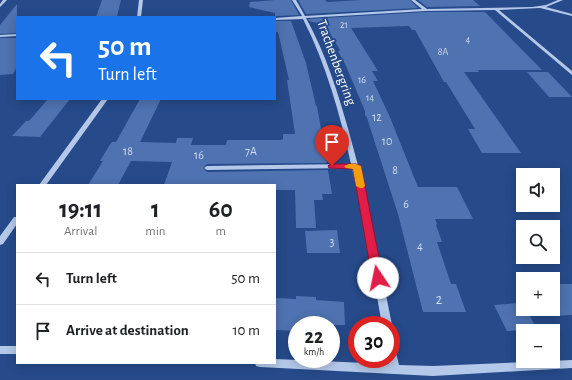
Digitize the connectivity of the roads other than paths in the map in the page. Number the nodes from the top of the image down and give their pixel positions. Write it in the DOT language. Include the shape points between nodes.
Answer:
graph roads {
  1 [pos="5,0"];
  2 [pos="141,0"];
  3 [pos="294,0"];
  4 [pos="414,0"];
  5 [pos="561,0"];
  6 [pos="0,6"];
  7 [pos="540,7"];
  8 [pos="496,8"];
  9 [pos="426,10"];
  10 [pos="572,15"];
  11 [pos="139,16"];
  12 [pos="305,17"];
  13 [pos="276,19"];
  14 [pos="16,34"];
  15 [pos="0,36"];
  16 [pos="572,74"];
  17 [pos="104,100"];
  18 [pos="356,166"];
  19 [pos="207,168"];
  20 [pos="43,184"];
  21 [pos="16,220"];
  22 [pos="0,242"];
  23 [pos="385,316"];
  24 [pos="0,350"];
  25 [pos="16,350"];
  26 [pos="276,364"];
  27 [pos="572,364"];
  28 [pos="395,370"];
  1 -- 6 [label="street"];
  2 -- 11 [label="street"];
  3 -- 12 [label="street, Trachenbergring"];
  4 -- 9 [label="street"];
  5 -- 7 [label="street"];
  7 -- 8 [label="street"];
  7 -- 10 [label="street"];
  8 -- 9 [label="street"];
  8 -- 16 [label="street"];
  9 -- 12 [label="street"];
  12 -- 13 [label="street"];
  12 -- 18 [label="street, Trachenbergring" via="330,77"];
  14 -- 15 [label="street"];
  17 -- 20 [label="street"];
  18 -- 19 [label="street"];
  18 -- 23 [label="street, Trachenbergring"];
  21 -- 22 [label="street"];
  24 -- 25 [label="street"];
  26 -- 28 [label="street"];
  27 -- 28 [label="street" via="433,371"];
}
